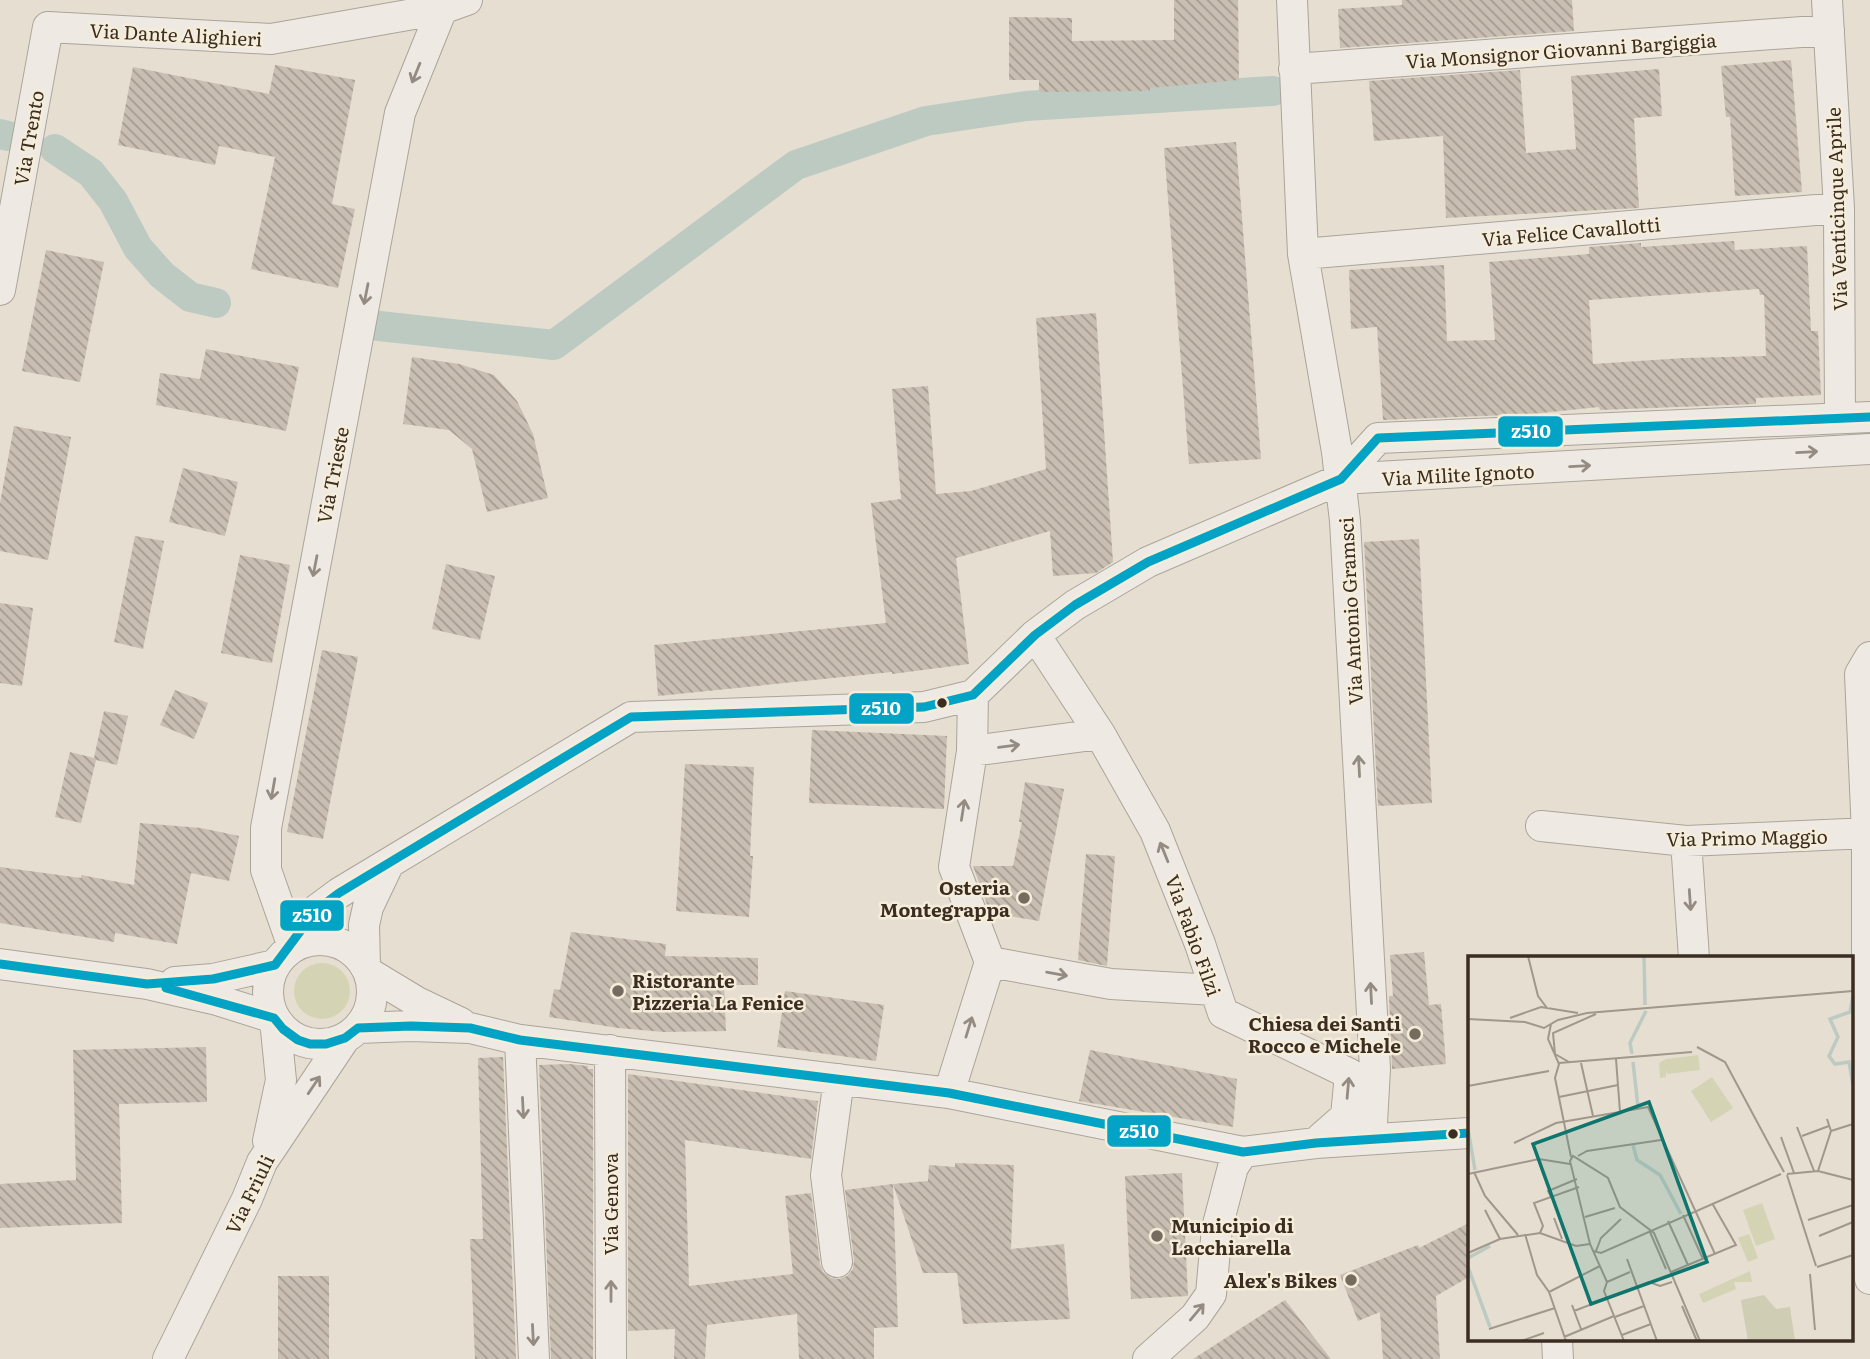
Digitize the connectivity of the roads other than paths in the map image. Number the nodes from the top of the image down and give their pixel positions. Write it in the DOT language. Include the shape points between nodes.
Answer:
graph roads {
  1 [pos="1292,0"];
  2 [pos="1827,0"];
  3 [pos="455,5"];
  4 [pos="48,27"];
  5 [pos="1829,30"];
  6 [pos="1294,69"];
  7 [pos="1839,208"];
  8 [pos="1303,254"];
  9 [pos="0,290"];
  10 [pos="1870,417"];
  11 [pos="1840,418"];
  12 [pos="1870,449"];
  13 [pos="1341,479"];
  14 [pos="1035,635"];
  15 [pos="1870,657"];
  16 [pos="974,695"];
  17 [pos="1100,734"];
  18 [pos="972,751"];
  19 [pos="1541,826"];
  20 [pos="1869,833"];
  21 [pos="1686,841"];
  22 [pos="388,865"];
  23 [pos="285,953"];
  24 [pos="1694,956"];
  25 [pos="990,962"];
  26 [pos="0,964"];
  27 [pos="367,969"];
  28 [pos="147,984"];
  29 [pos="1215,990"];
  30 [pos="275,1019"];
  31 [pos="470,1028"];
  32 [pos="351,1033"];
  33 [pos="520,1040"];
  34 [pos="610,1050"];
  35 [pos="839,1079"];
  36 [pos="949,1093"];
  37 [pos="1468,1133"];
  38 [pos="1316,1143"];
  39 [pos="1243,1152"];
  40 [pos="262,1162"];
  41 [pos="1863,1167"];
  42 [pos="837,1262"];
  43 [pos="1870,1279"];
  44 [pos="168,1359"];
  45 [pos="534,1359"];
  46 [pos="611,1359"];
  47 [pos="1148,1359"];
  1 -- 6 [label="street, Via Antonio Gramsci"];
  2 -- 5 [label="street, Via Venticinque Aprile"];
  3 -- 4 [label="street, Via Dante Alighieri" via="271,38"];
  3 -- 23 [label="street, Via Trieste, one-way" via="400,113 266,828 266,870"];
  4 -- 9 [label="street, Via Trento"];
  5 -- 6 [label="street, Via Monsignor Giovanni Bargiggia"];
  5 -- 7 [label="street, Via Venticinque Aprile"];
  6 -- 8 [label="street, Via Antonio Gramsci"];
  7 -- 8 [label="street, Via Felice Cavallotti"];
  7 -- 11 [label="street, Via Venticinque Aprile"];
  8 -- 13 [label="street, Via Antonio Gramsci"];
  10 -- 11 [label="street, Via Milite Ignoto"];
  11 -- 13 [label="street, Via Milite Ignoto" via="1378,439"];
  13 -- 12 [label="street, Via Milite Ignoto, one-way"];
  13 -- 14 [label="street" via="1148,562"];
  38 -- 13 [label="street, Via Antonio Gramsci, one-way" via="1371,1123 1375,1069"];
  14 -- 16 [label="street"];
  14 -- 17 [label="street, Via Fabio Filzi"];
  15 -- 20 [label="street" via="1860,674"];
  16 -- 18 [label="street"];
  16 -- 22 [label="street" via="924,707 631,717"];
  18 -- 17 [label="street, one-way"];
  29 -- 17 [label="street, Via Fabio Filzi, one-way" via="1155,831"];
  25 -- 18 [label="street, one-way" via="954,867"];
  19 -- 21 [label="street, Via Primo Maggio"];
  20 -- 21 [label="street, Via Primo Maggio"];
  20 -- 41 [label="street"];
  21 -- 24 [label="street, one-way"];
  22 -- 23 [label="street" via="316,910"];
  22 -- 27 [label="street" via="364,925"];
  23 -- 27 [label="street" via="300,943 334,942 349,949"];
  23 -- 28 [label="street" via="213,979"];
  23 -- 30 [label="street" via="269,980"];
  25 -- 29 [label="street, one-way" via="1111,984"];
  36 -- 25 [label="street, one-way"];
  26 -- 28 [label="street"];
  27 -- 31 [label="street" via="417,1002"];
  27 -- 32 [label="street" via="372,993 368,1014"];
  28 -- 30 [label="street"];
  38 -- 29 [label="street, Via Fabio Filzi, one-way" via="1346,1116 1350,1074 1223,1013"];
  30 -- 32 [label="street" via="283,1030 310,1044 326,1044"];
  30 -- 40 [label="street" via="281,1080"];
  31 -- 32 [label="street" via="411,1026"];
  31 -- 33 [label="street"];
  40 -- 32 [label="street, Via Friuli, one-way"];
  33 -- 34 [label="street"];
  33 -- 45 [label="street, one-way"];
  34 -- 35 [label="street"];
  46 -- 34 [label="street, Via Genova, one-way"];
  35 -- 36 [label="street"];
  35 -- 42 [label="street" via="826,1175"];
  36 -- 39 [label="street"];
  37 -- 38 [label="street"];
  38 -- 39 [label="street"];
  47 -- 39 [label="street, one-way" via="1195,1317 1211,1294 1217,1228 1233,1167"];
  40 -- 44 [label="street, Via Friuli"];
  41 -- 43 [label="street"];
}
